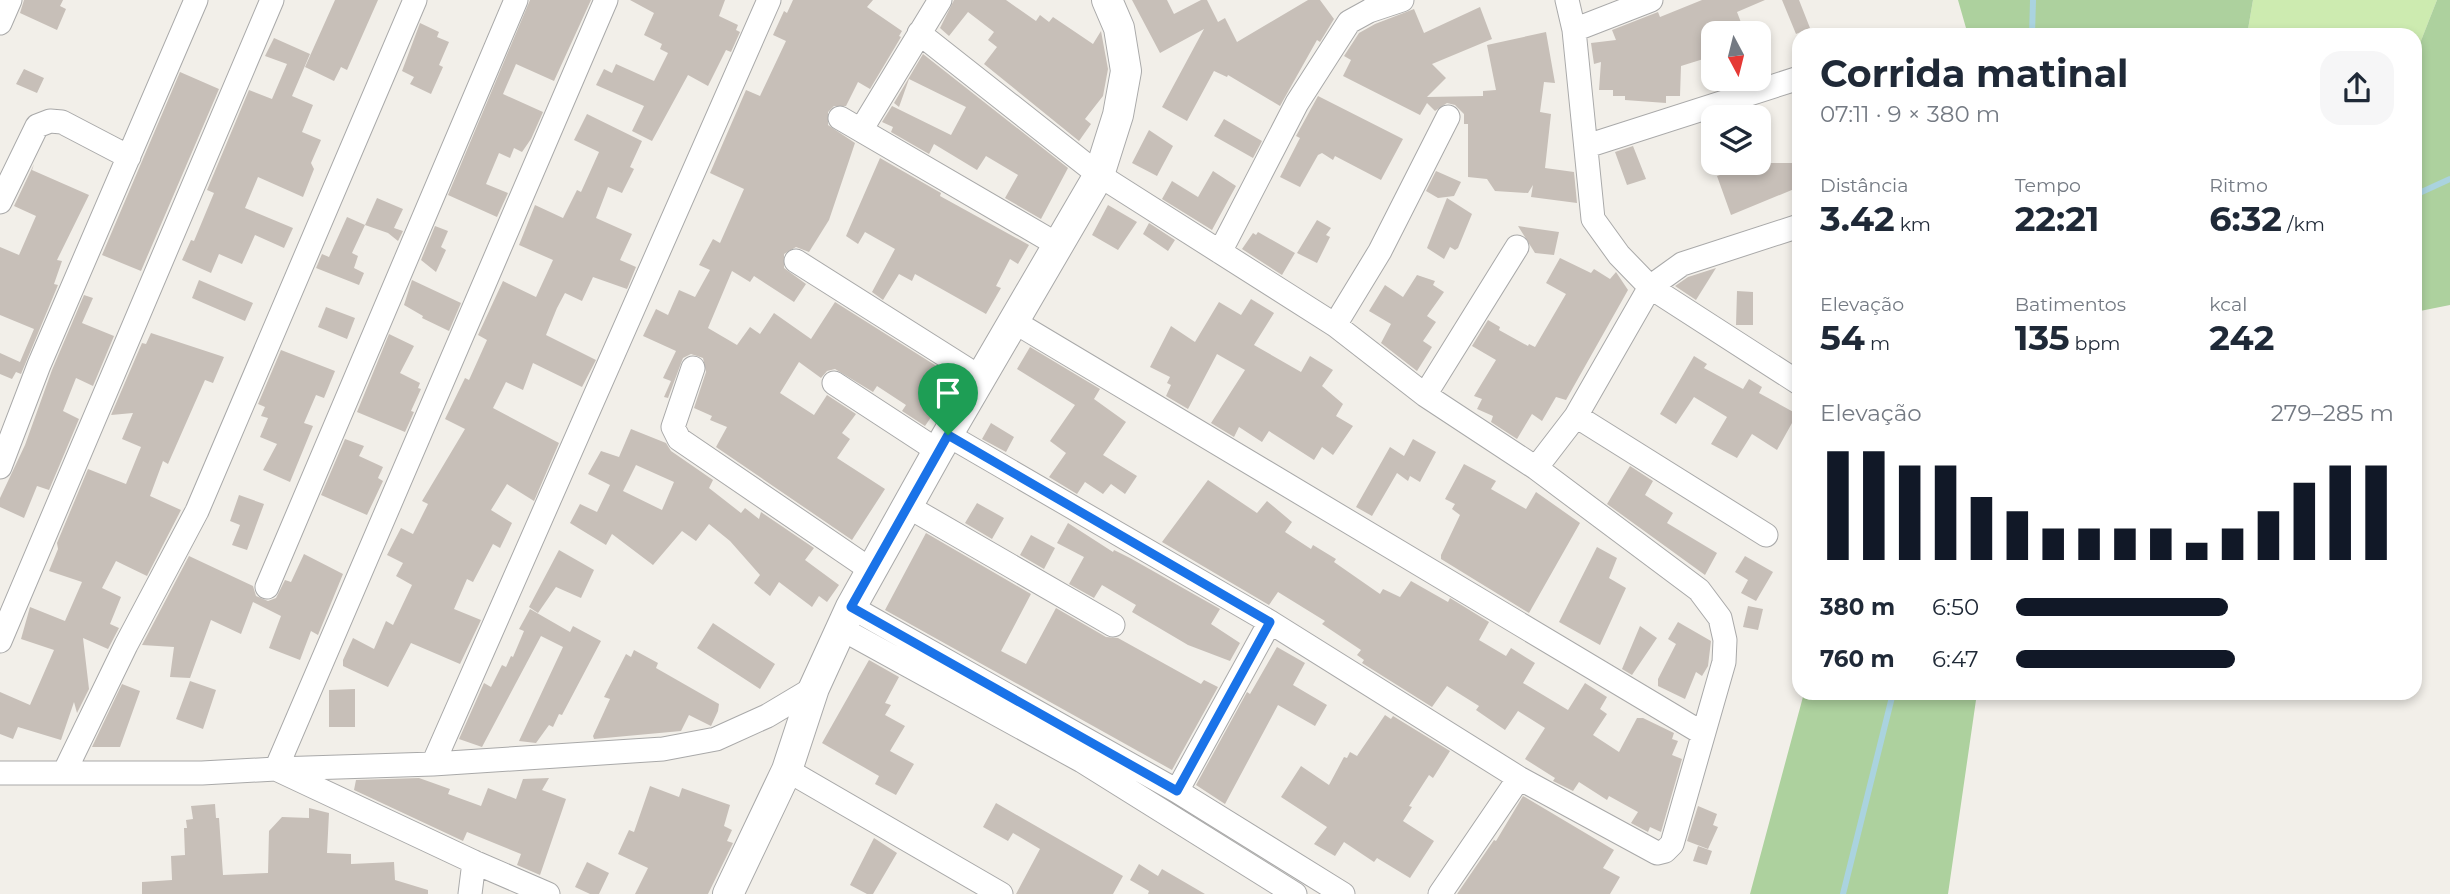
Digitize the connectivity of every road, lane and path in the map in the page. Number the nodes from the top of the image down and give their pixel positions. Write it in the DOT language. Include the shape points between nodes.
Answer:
graph roads {
  1 [pos="10,0"];
  2 [pos="196,0"];
  3 [pos="272,0"];
  4 [pos="415,0"];
  5 [pos="516,0"];
  6 [pos="606,0"];
  7 [pos="769,0"];
  8 [pos="940,0"];
  9 [pos="1107,0"];
  10 [pos="1402,0"];
  11 [pos="1567,0"];
  12 [pos="1651,0"];
  13 [pos="0,23"];
  14 [pos="1574,30"];
  15 [pos="919,33"];
  16 [pos="1792,80"];
  17 [pos="1448,117"];
  18 [pos="841,118"];
  19 [pos="861,130"];
  20 [pos="1587,146"];
  21 [pos="129,157"];
  22 [pos="1104,163"];
  23 [pos="0,202"];
  24 [pos="1792,228"];
  25 [pos="1058,245"];
  26 [pos="1517,247"];
  27 [pos="1220,252"];
  28 [pos="796,261"];
  29 [pos="1650,287"];
  30 [pos="1013,321"];
  31 [pos="1335,325"];
  32 [pos="693,368"];
  33 [pos="981,378"];
  34 [pos="1792,378"];
  35 [pos="834,383"];
  36 [pos="1425,396"];
  37 [pos="1576,416"];
  38 [pos="943,443"];
  39 [pos="0,467"];
  40 [pos="1536,468"];
  41 [pos="907,506"];
  42 [pos="1766,535"];
  43 [pos="871,570"];
  44 [pos="267,587"];
  45 [pos="847,618"];
  46 [pos="1270,622"];
  47 [pos="1113,625"];
  48 [pos="0,642"];
  49 [pos="814,688"];
  50 [pos="1702,733"];
  51 [pos="433,764"];
  52 [pos="276,769"];
  53 [pos="787,770"];
  54 [pos="0,773"];
  55 [pos="64,773"];
  56 [pos="1519,778"];
  57 [pos="1177,791"];
  58 [pos="474,862"];
  59 [pos="470,894"];
  60 [pos="548,894"];
  61 [pos="728,894"];
  62 [pos="1001,894"];
  63 [pos="1295,894"];
  64 [pos="1343,894"];
  65 [pos="1440,894"];
  1 -- 13 [label="street"];
  2 -- 21 [label="street"];
  3 -- 48 [label="street"];
  4 -- 55 [label="street" via="197,511"];
  5 -- 44 [label="street"];
  6 -- 52 [label="street"];
  7 -- 51 [label="street"];
  8 -- 15 [label="street"];
  9 -- 22 [label="street" via="1119,28 1126,71"];
  10 -- 27 [label="street" via="1349,22 1297,103"];
  11 -- 14 [label="street"];
  12 -- 14 [label="street"];
  14 -- 20 [label="street"];
  15 -- 19 [label="street"];
  15 -- 22 [label="street"];
  16 -- 20 [label="street"];
  17 -- 31 [label="street" via="1380,250"];
  18 -- 19 [label="street"];
  19 -- 25 [label="street"];
  20 -- 29 [label="street" via="1593,219"];
  21 -- 23 [label="street" via="62,122 50,121 37,127"];
  21 -- 39 [label="street"];
  22 -- 25 [label="street"];
  22 -- 27 [label="street"];
  24 -- 29 [label="street" via="1682,264"];
  25 -- 30 [label="street"];
  26 -- 36 [label="street"];
  27 -- 31 [label="street"];
  28 -- 33 [label="street"];
  29 -- 34 [label="street"];
  29 -- 37 [label="street"];
  30 -- 33 [label="street"];
  30 -- 50 [label="street"];
  31 -- 36 [label="street"];
  32 -- 43 [label="street" via="673,427 679,439"];
  33 -- 38 [label="street"];
  35 -- 38 [label="street"];
  36 -- 40 [label="street"];
  37 -- 40 [label="street"];
  37 -- 42 [label="street"];
  38 -- 41 [label="street"];
  38 -- 46 [label="street"];
  40 -- 50 [label="street" via="1699,590 1720,618 1724,662"];
  41 -- 43 [label="street"];
  41 -- 47 [label="street"];
  43 -- 45 [label="street"];
  45 -- 49 [label="street"];
  45 -- 57 [label="street"];
  45 -- 63 [label="street"];
  46 -- 56 [label="street"];
  46 -- 57 [label="street"];
  49 -- 51 [label="street" via="716,739 663,749"];
  49 -- 53 [label="street"];
  50 -- 56 [label="street" via="1672,844 1657,853"];
  51 -- 52 [label="street"];
  52 -- 55 [label="street"];
  52 -- 58 [label="street"];
  53 -- 61 [label="street"];
  53 -- 62 [label="street"];
  54 -- 55 [label="street"];
  56 -- 65 [label="street"];
  57 -- 64 [label="street"];
  58 -- 59 [label="street"];
  58 -- 60 [label="street"];
}
